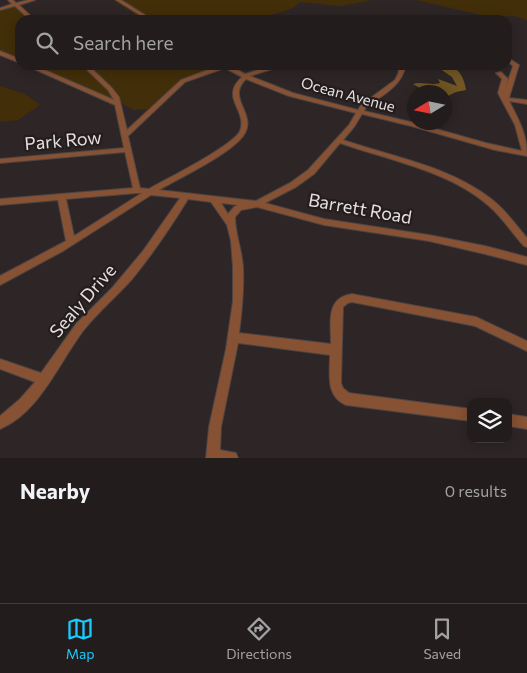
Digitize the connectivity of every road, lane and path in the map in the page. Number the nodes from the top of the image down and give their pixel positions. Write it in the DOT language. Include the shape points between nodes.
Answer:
graph roads {
  1 [pos="10,0"];
  2 [pos="33,0"];
  3 [pos="118,0"];
  4 [pos="15,5"];
  5 [pos="0,9"];
  6 [pos="27,15"];
  7 [pos="143,15"];
  8 [pos="0,53"];
  9 [pos="15,59"];
  10 [pos="512,63"];
  11 [pos="39,70"];
  12 [pos="90,70"];
  13 [pos="212,70"];
  14 [pos="233,70"];
  15 [pos="266,70"];
  16 [pos="402,70"];
  17 [pos="500,73"];
  18 [pos="244,77"];
  19 [pos="505,98"];
  20 [pos="527,102"];
  21 [pos="117,104"];
  22 [pos="360,112"];
  23 [pos="125,135"];
  24 [pos="340,141"];
  25 [pos="128,150"];
  26 [pos="527,154"];
  27 [pos="0,161"];
  28 [pos="168,182"];
  29 [pos="137,190"];
  30 [pos="151,191"];
  31 [pos="186,196"];
  32 [pos="61,197"];
  33 [pos="214,200"];
  34 [pos="0,202"];
  35 [pos="257,204"];
  36 [pos="231,225"];
  37 [pos="71,242"];
  38 [pos="527,244"];
  39 [pos="527,261"];
  40 [pos="0,281"];
  41 [pos="233,337"];
  42 [pos="527,346"];
  43 [pos="335,350"];
  44 [pos="0,364"];
  45 [pos="44,380"];
  46 [pos="467,415"];
  47 [pos="512,421"];
  48 [pos="0,423"];
  49 [pos="527,423"];
  50 [pos="214,457"];
  51 [pos="231,458"];
  1 -- 4 [label="street"];
  2 -- 4 [label="street"];
  3 -- 7 [label="street"];
  4 -- 5 [label="street"];
  4 -- 6 [label="street"];
  8 -- 9 [label="street"];
  10 -- 19 [label="street" via="516,66"];
  11 -- 21 [label="street"];
  12 -- 21 [label="street" via="110,89"];
  13 -- 23 [label="street" via="183,81"];
  14 -- 18 [label="street, Ocean Avenue"];
  15 -- 18 [label="street"];
  16 -- 22 [label="street" via="397,81 371,99"];
  17 -- 19 [label="street" via="505,79 501,93"];
  18 -- 22 [label="street, Ocean Avenue"];
  18 -- 28 [label="street" via="235,94 244,124 237,139 206,162"];
  19 -- 20 [label="street"];
  19 -- 26 [label="street"];
  21 -- 23 [label="street"];
  22 -- 24 [label="street"];
  22 -- 26 [label="street, Ocean Avenue" via="425,127 490,148"];
  23 -- 25 [label="street"];
  24 -- 35 [label="street" via="311,172"];
  24 -- 38 [label="street" via="426,168 469,188 497,208"];
  25 -- 27 [label="street, Park Row"];
  25 -- 29 [label="street"];
  28 -- 30 [label="street"];
  28 -- 31 [label="street, Barrett Road"];
  29 -- 30 [label="street, Barrett Road"];
  29 -- 32 [label="street, Barrett Road"];
  30 -- 31 [label="street, Barrett Road"];
  30 -- 37 [label="street"];
  31 -- 33 [label="street, Barrett Road"];
  31 -- 45 [label="street, Sealy Drive" via="150,249 63,348"];
  32 -- 34 [label="street, Barrett Road"];
  32 -- 37 [label="street"];
  33 -- 35 [label="street, Barrett Road"];
  33 -- 36 [label="street"];
  35 -- 36 [label="street" via="238,208 231,216"];
  35 -- 39 [label="street, Barrett Road" via="324,222 420,236"];
  36 -- 41 [label="street" via="238,267"];
  37 -- 40 [label="street"];
  41 -- 43 [label="street"];
  41 -- 50 [label="street" via="215,427"];
  42 -- 43 [label="street" via="476,322 352,298 343,300 337,309"];
  43 -- 46 [label="street" via="335,383 338,392 346,399"];
  44 -- 45 [label="street"];
  45 -- 48 [label="street, Sealy Drive" via="26,402"];
  47 -- 49 [label="street"];
  50 -- 51 [label="street"];
}
